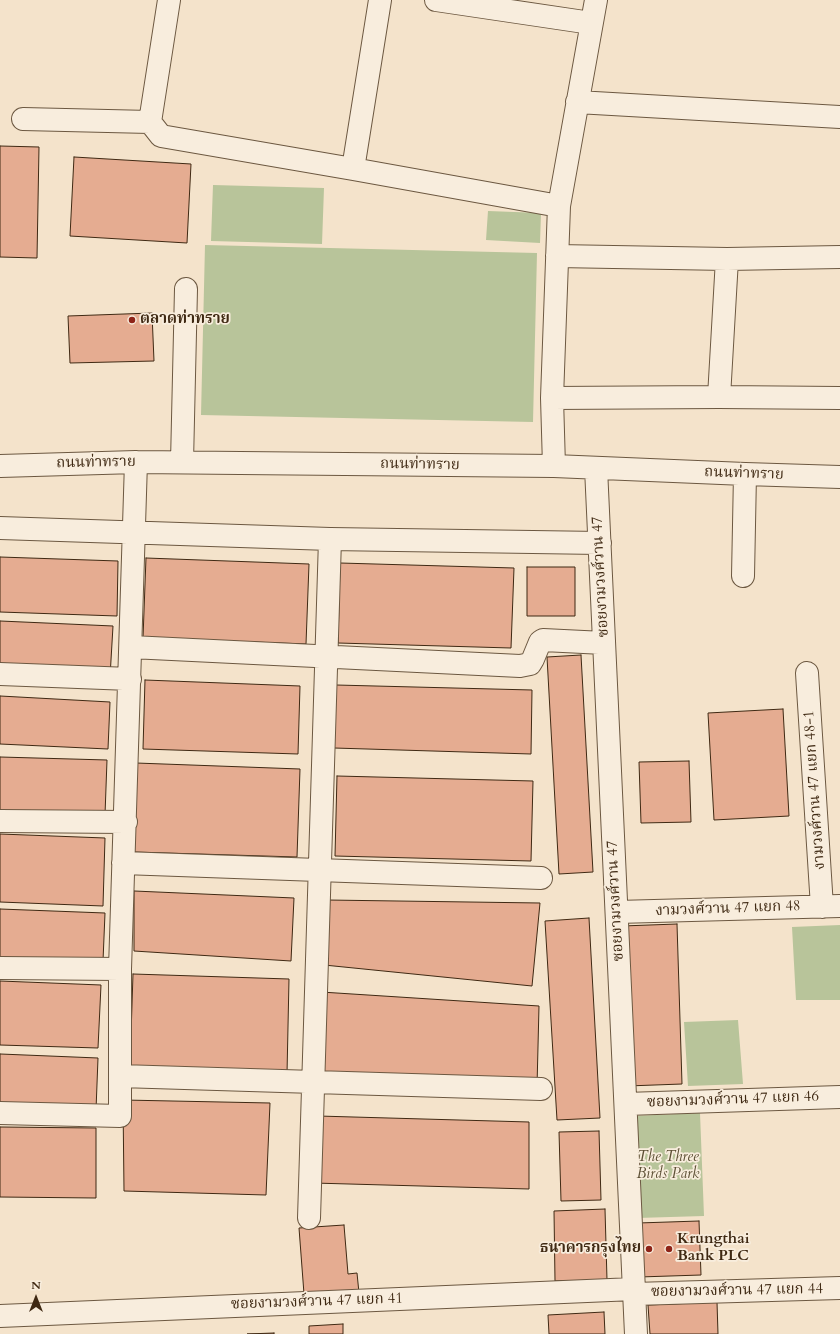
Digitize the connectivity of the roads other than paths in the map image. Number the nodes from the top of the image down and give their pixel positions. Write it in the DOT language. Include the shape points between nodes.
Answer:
graph roads {
  1 [pos="169,0"];
  2 [pos="380,0"];
  3 [pos="436,0"];
  4 [pos="596,0"];
  5 [pos="592,24"];
  6 [pos="577,102"];
  7 [pos="840,117"];
  8 [pos="23,119"];
  9 [pos="156,129"];
  10 [pos="353,169"];
  11 [pos="559,206"];
  12 [pos="557,256"];
  13 [pos="840,257"];
  14 [pos="727,260"];
  15 [pos="186,289"];
  16 [pos="719,397"];
  17 [pos="552,398"];
  18 [pos="840,398"];
  19 [pos="136,462"];
  20 [pos="182,462"];
  21 [pos="0,466"];
  22 [pos="554,466"];
  23 [pos="596,468"];
  24 [pos="745,474"];
  25 [pos="840,477"];
  26 [pos="0,528"];
  27 [pos="134,532"];
  28 [pos="330,539"];
  29 [pos="600,543"];
  30 [pos="743,576"];
  31 [pos="604,643"];
  32 [pos="131,647"];
  33 [pos="327,656"];
  34 [pos="807,672"];
  35 [pos="0,674"];
  36 [pos="130,679"];
  37 [pos="0,821"];
  38 [pos="126,822"];
  39 [pos="123,863"];
  40 [pos="319,870"];
  41 [pos="541,878"];
  42 [pos="831,906"];
  43 [pos="617,912"];
  44 [pos="0,968"];
  45 [pos="120,969"];
  46 [pos="120,1076"];
  47 [pos="313,1083"];
  48 [pos="541,1089"];
  49 [pos="840,1097"];
  50 [pos="626,1104"];
  51 [pos="0,1113"];
  52 [pos="309,1218"];
  53 [pos="840,1288"];
  54 [pos="634,1291"];
  55 [pos="0,1316"];
  56 [pos="636,1334"];
  1 -- 9 [label="street"];
  2 -- 10 [label="street"];
  3 -- 5 [label="street"];
  4 -- 5 [label="street"];
  5 -- 6 [label="street"];
  6 -- 7 [label="street"];
  6 -- 11 [label="street"];
  8 -- 9 [label="street"];
  9 -- 10 [label="street"];
  10 -- 11 [label="street"];
  11 -- 12 [label="street"];
  12 -- 14 [label="street"];
  12 -- 17 [label="street"];
  13 -- 14 [label="street"];
  14 -- 16 [label="street"];
  15 -- 20 [label="street"];
  16 -- 17 [label="street"];
  16 -- 18 [label="street"];
  17 -- 22 [label="street"];
  19 -- 20 [label="street, ถนนท่าทราย"];
  19 -- 21 [label="street, ถนนท่าทราย"];
  19 -- 27 [label="street"];
  20 -- 22 [label="street, ถนนท่าทราย"];
  22 -- 23 [label="street, ถนนท่าทราย"];
  23 -- 24 [label="street, ถนนท่าทราย"];
  23 -- 29 [label="street, ซอยงามวงศ์วาน 47"];
  24 -- 25 [label="street, ถนนท่าทราย"];
  24 -- 30 [label="street"];
  26 -- 27 [label="street"];
  27 -- 28 [label="street"];
  27 -- 32 [label="street"];
  28 -- 29 [label="street"];
  28 -- 33 [label="street"];
  29 -- 31 [label="street, ซอยงามวงศ์วาน 47"];
  31 -- 33 [label="street" via="543,640 530,664 520,666"];
  31 -- 43 [label="street, ซอยงามวงศ์วาน 47"];
  32 -- 33 [label="street"];
  32 -- 36 [label="street"];
  33 -- 40 [label="street"];
  34 -- 42 [label="street, งามวงศ์วาน 47 แยก 48-1"];
  35 -- 36 [label="street"];
  36 -- 38 [label="street"];
  37 -- 38 [label="street"];
  38 -- 39 [label="street"];
  39 -- 40 [label="street"];
  39 -- 45 [label="street"];
  40 -- 41 [label="street"];
  40 -- 47 [label="street"];
  42 -- 43 [label="street, งามวงศ์วาน 47 แยก 48"];
  43 -- 50 [label="street, ซอยงามวงศ์วาน 47"];
  44 -- 45 [label="street"];
  45 -- 46 [label="street"];
  46 -- 47 [label="street"];
  46 -- 51 [label="street" via="120,1116"];
  47 -- 48 [label="street"];
  47 -- 52 [label="street"];
  49 -- 50 [label="street, ซอยงามวงศ์วาน 47 แยก 46"];
  50 -- 54 [label="street, ซอยงามวงศ์วาน 47"];
  53 -- 54 [label="street, ซอยงามวงศ์วาน 47 แยก 44"];
  54 -- 55 [label="street, ซอยงามวงศ์วาน 47 แยก 41"];
  54 -- 56 [label="street, ซอยงามวงศ์วาน 47"];
}
